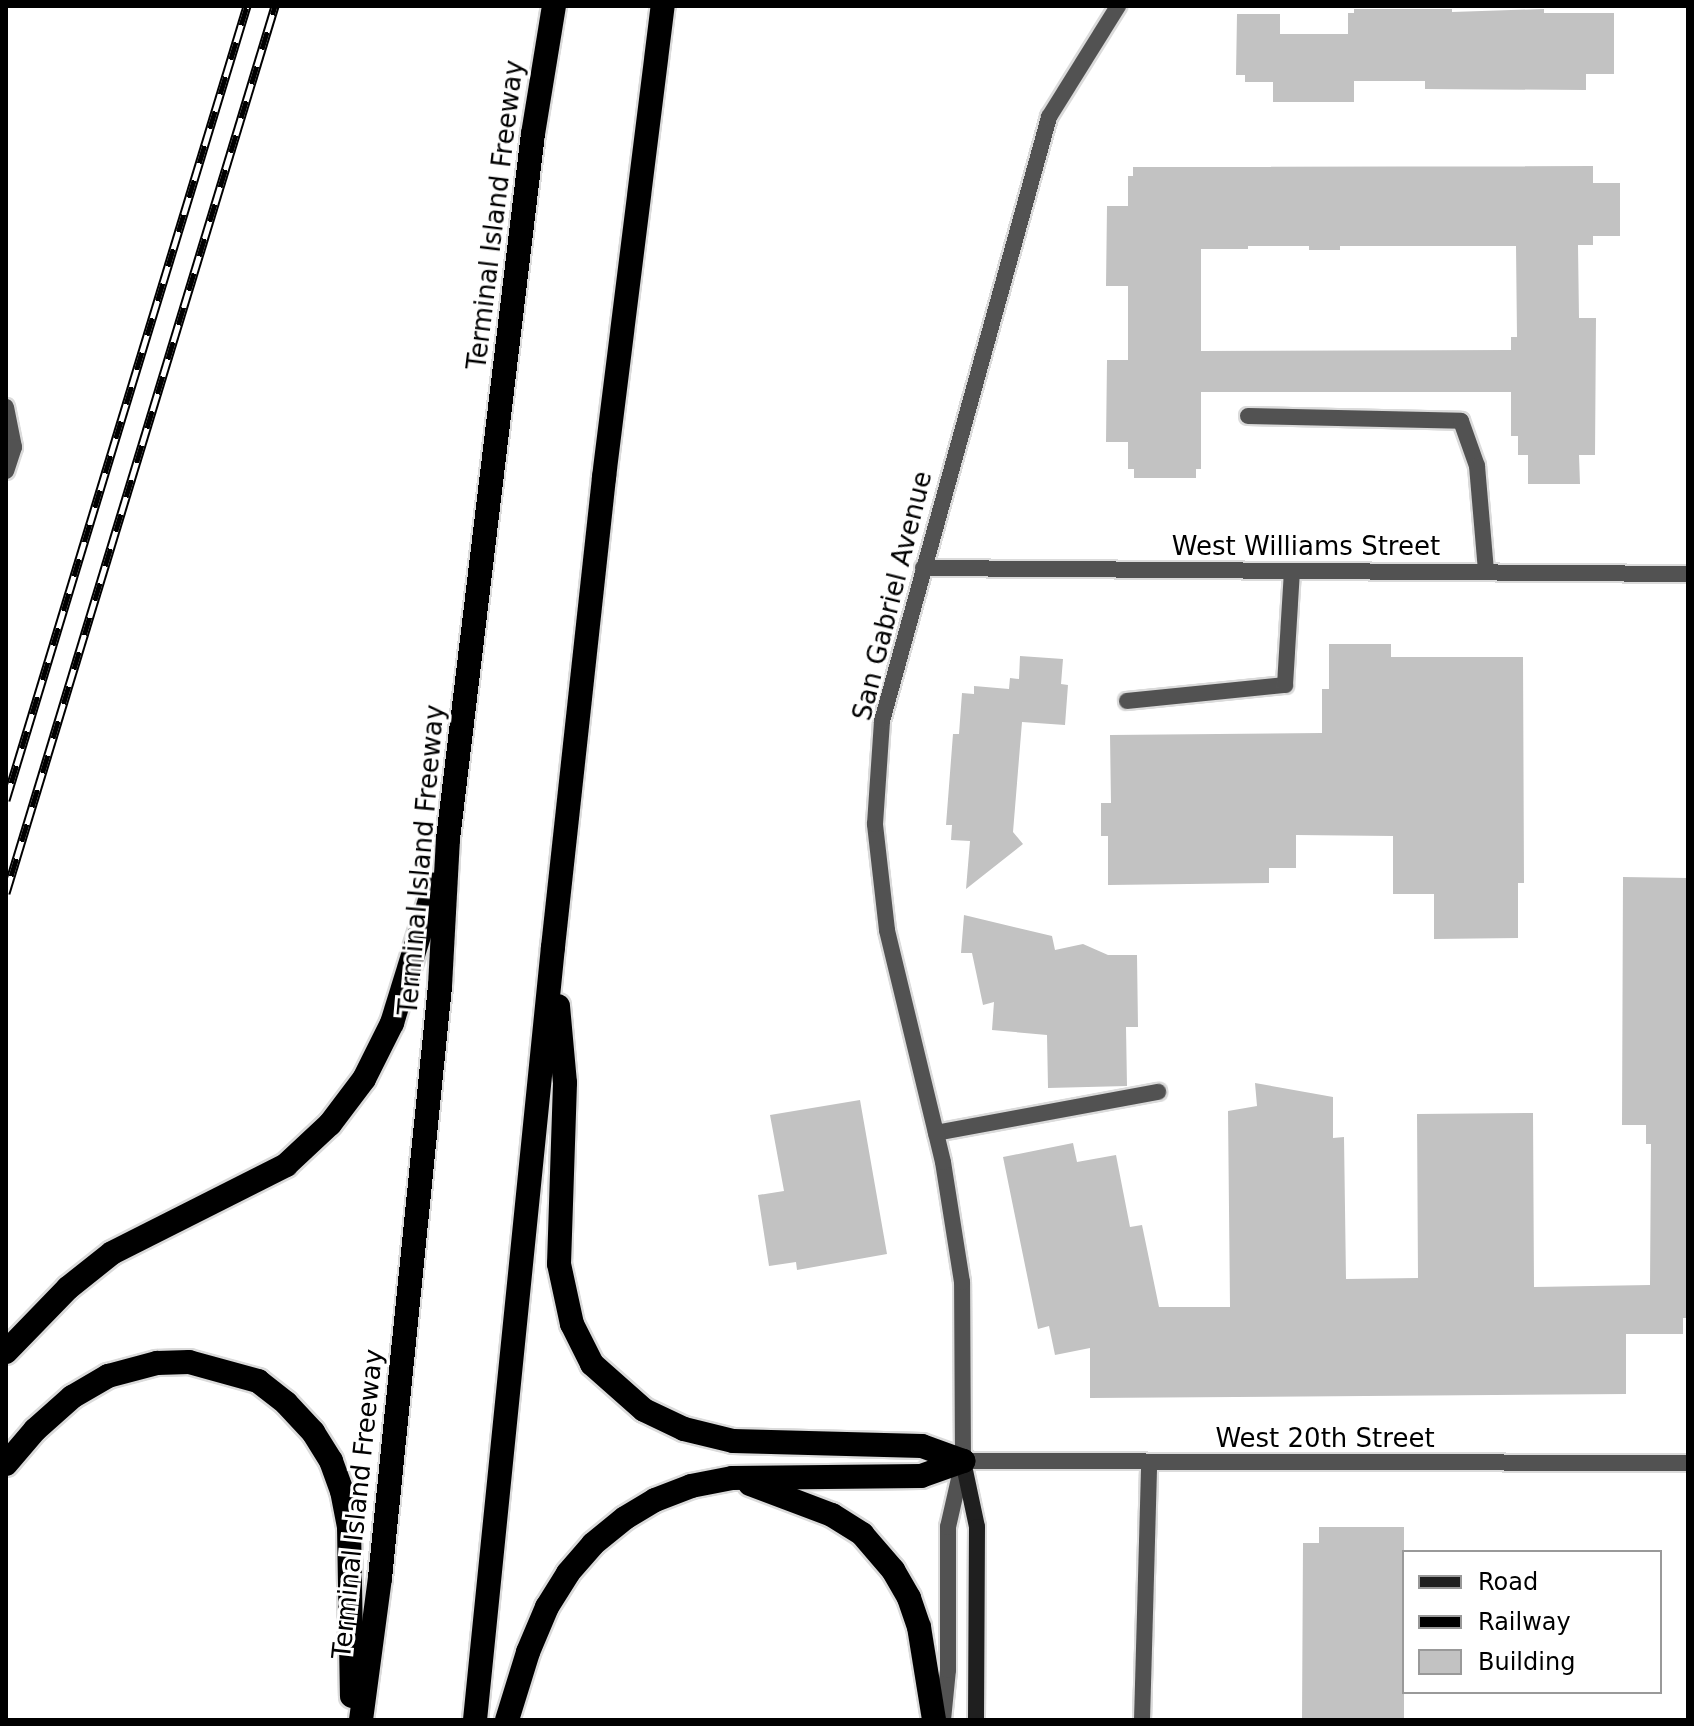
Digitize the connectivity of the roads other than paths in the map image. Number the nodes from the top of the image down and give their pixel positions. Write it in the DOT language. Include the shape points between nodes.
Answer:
graph roads {
  1 [pos="554,6"];
  2 [pos="663,6"];
  3 [pos="1118,6"];
  4 [pos="6,407"];
  5 [pos="1248,416"];
  6 [pos="6,471"];
  7 [pos="923,568"];
  8 [pos="1292,571"];
  9 [pos="1486,572"];
  10 [pos="1688,574"];
  11 [pos="1127,701"];
  12 [pos="448,839"];
  13 [pos="553,947"];
  14 [pos="1158,1092"];
  15 [pos="936,1133"];
  16 [pos="6,1352"];
  17 [pos="963,1461"];
  18 [pos="1149,1463"];
  19 [pos="1688,1463"];
  20 [pos="6,1464"];
  21 [pos="732,1478"];
  22 [pos="352,1720"];
  23 [pos="361,1720"];
  24 [pos="475,1720"];
  25 [pos="507,1720"];
  26 [pos="934,1720"];
  27 [pos="943,1720"];
  28 [pos="976,1720"];
  29 [pos="1142,1720"];
  1 -- 12 [label="highway, Terminal Island Freeway" via="533,134"];
  2 -- 13 [label="highway"];
  3 -- 7 [label="street, San Gabriel Avenue" via="1049,117"];
  4 -- 6 [label="street" via="14,447"];
  5 -- 9 [label="street" via="1461,421 1477,466"];
  7 -- 8 [label="street, West Williams Street"];
  7 -- 15 [label="street, San Gabriel Avenue" via="882,721 875,824 887,930"];
  8 -- 9 [label="street, West Williams Street"];
  8 -- 11 [label="street" via="1285,685"];
  9 -- 10 [label="street, West Williams Street"];
  12 -- 16 [label="highway" via="392,1023 364,1079 330,1124 286,1165 112,1253 59,1297"];
  12 -- 23 [label="highway, Terminal Island Freeway" via="440,986"];
  13 -- 17 [label="highway" via="565,1083 559,1264 572,1324 592,1364 644,1410 696,1432 733,1441 922,1446"];
  13 -- 24 [label="highway"];
  14 -- 15 [label="street"];
  15 -- 17 [label="street, San Gabriel Avenue" via="962,1282"];
  17 -- 18 [label="street, West 20th Street"];
  17 -- 21 [label="highway" via="921,1476"];
  17 -- 27 [label="street, San Gabriel Avenue" via="948,1527"];
  17 -- 28 [label="main road, San Gabriel Avenue" via="977,1527"];
  18 -- 19 [label="street, West 20th Street"];
  18 -- 29 [label="street"];
  20 -- 22 [label="highway" via="72,1397 108,1376 157,1363 189,1362 258,1381 313,1432 342,1491 349,1527"];
  21 -- 25 [label="highway" via="655,1500 593,1544 547,1607"];
  21 -- 26 [label="highway" via="832,1515 862,1534 893,1570 919,1627"];
}
